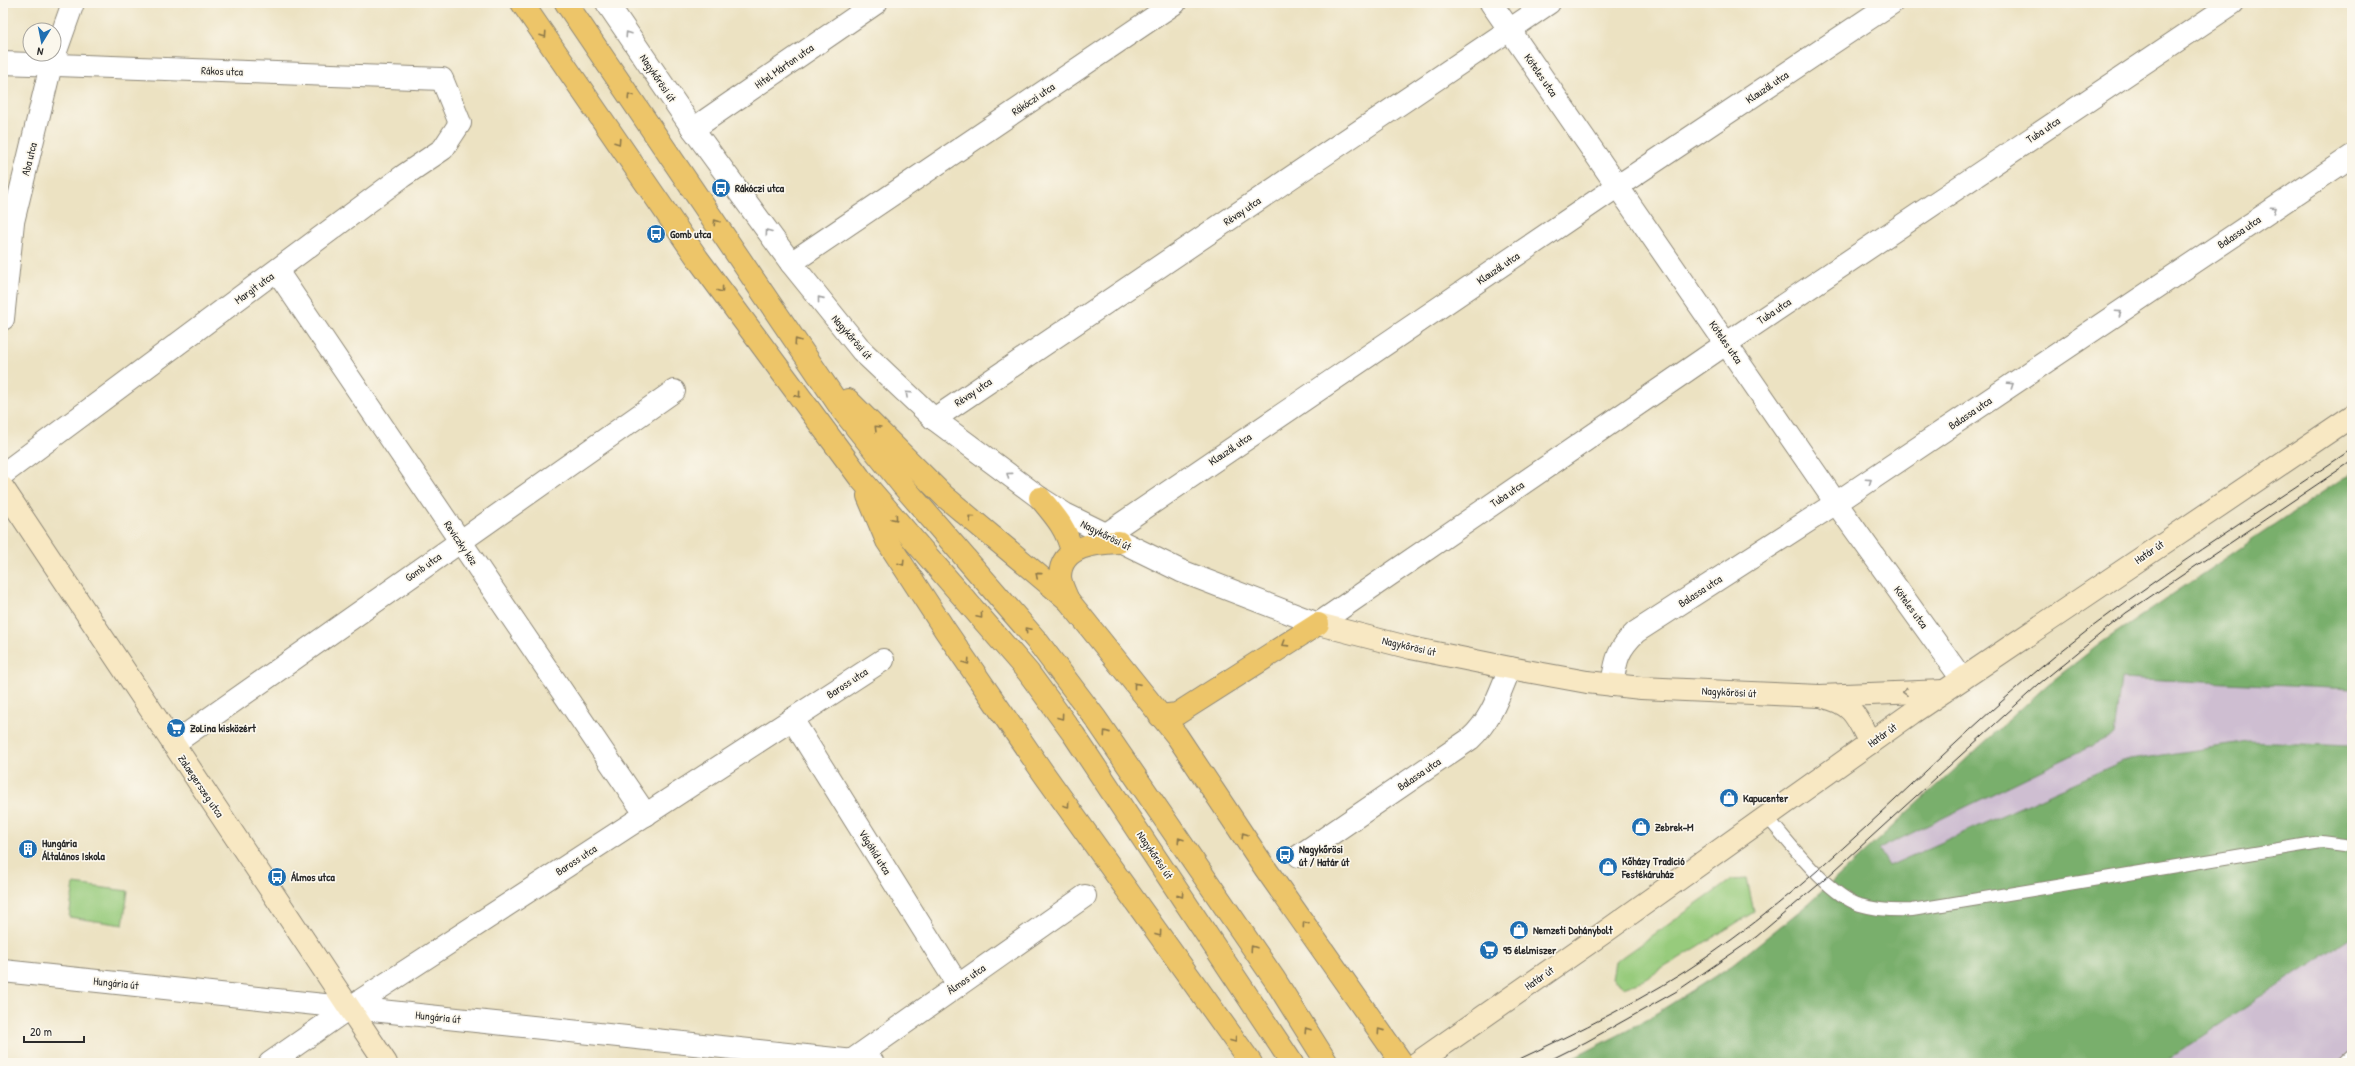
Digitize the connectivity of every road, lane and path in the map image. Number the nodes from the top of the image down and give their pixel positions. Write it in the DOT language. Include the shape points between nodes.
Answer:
graph roads {
  1 [pos="73,3"];
  2 [pos="522,3"];
  3 [pos="566,3"];
  4 [pos="607,3"];
  5 [pos="876,3"];
  6 [pos="1175,3"];
  7 [pos="1491,3"];
  8 [pos="1549,3"];
  9 [pos="1892,3"];
  10 [pos="2233,3"];
  11 [pos="1509,30"];
  12 [pos="3,63"];
  13 [pos="52,65"];
  14 [pos="442,79"];
  15 [pos="693,129"];
  16 [pos="2352,156"];
  17 [pos="1618,186"];
  18 [pos="791,263"];
  19 [pos="277,271"];
  20 [pos="3,319"];
  21 [pos="1727,343"];
  22 [pos="819,374"];
  23 [pos="674,391"];
  24 [pos="2352,416"];
  25 [pos="934,419"];
  26 [pos="3,474"];
  27 [pos="860,478"];
  28 [pos="3,488"];
  29 [pos="1040,498"];
  30 [pos="1836,503"];
  31 [pos="1112,538"];
  32 [pos="460,540"];
  33 [pos="1072,552"];
  34 [pos="1068,600"];
  35 [pos="1318,624"];
  36 [pos="882,660"];
  37 [pos="1510,668"];
  38 [pos="1962,679"];
  39 [pos="1612,685"];
  40 [pos="1944,691"];
  41 [pos="1820,696"];
  42 [pos="1160,716"];
  43 [pos="792,719"];
  44 [pos="1870,743"];
  45 [pos="173,744"];
  46 [pos="646,815"];
  47 [pos="1767,817"];
  48 [pos="2352,846"];
  49 [pos="1299,856"];
  50 [pos="1085,896"];
  51 [pos="3,971"];
  52 [pos="958,985"];
  53 [pos="349,1008"];
  54 [pos="2352,1055"];
  55 [pos="849,1062"];
  56 [pos="270,1063"];
  57 [pos="386,1063"];
  58 [pos="873,1063"];
  59 [pos="1251,1063"];
  60 [pos="1292,1063"];
  61 [pos="1328,1063"];
  62 [pos="1402,1063"];
  63 [pos="1418,1063"];
  64 [pos="2344,1063"];
  1 -- 13 [label="street, Aba utca"];
  2 -- 27 [label="main road, Nagykőrösi út, one-way" via="698,259"];
  22 -- 3 [label="main road, one-way"];
  15 -- 4 [label="street, Nagykőrösi út, one-way"];
  5 -- 15 [label="street, Hitel Márton utca"];
  6 -- 18 [label="street, Rákóczi utca"];
  7 -- 11 [label="street, Köteles utca"];
  8 -- 11 [label="street, Révay utca"];
  9 -- 17 [label="street, Klauzál utca"];
  10 -- 21 [label="street, Tuba utca"];
  11 -- 17 [label="street, Köteles utca"];
  11 -- 25 [label="street, Révay utca"];
  12 -- 13 [label="street, Rákos utca"];
  13 -- 14 [label="street, Rákos utca"];
  13 -- 20 [label="street, Aba utca" via="13,222"];
  14 -- 19 [label="street, Margit utca" via="460,123 443,149"];
  18 -- 15 [label="street, Nagykőrösi út, one-way"];
  30 -- 16 [label="street, Balassa utca, one-way"];
  17 -- 21 [label="street, Köteles utca"];
  17 -- 31 [label="street, Klauzál utca"];
  25 -- 18 [label="street, Nagykőrösi út, one-way" via="862,351"];
  19 -- 26 [label="street, Margit utca"];
  19 -- 32 [label="street, Reviczky köz"];
  21 -- 30 [label="street, Köteles utca"];
  21 -- 35 [label="street, Tuba utca"];
  34 -- 22 [label="main road, one-way" via="944,496 858,408"];
  61 -- 22 [label="main road, one-way" via="1275,980 1114,745 1042,647 876,453"];
  23 -- 32 [label="street, Gomb utca"];
  24 -- 38 [label="main road, Határ út"];
  29 -- 25 [label="street, Nagykőrösi út, one-way"];
  27 -- 59 [label="main road, one-way" via="887,541 945,630 1044,774"];
  27 -- 60 [label="main road, Nagykőrösi út, one-way" via="1028,672 1074,735"];
  28 -- 45 [label="main road, Zalaegerszeg utca"];
  29 -- 31 [label="street, Nagykőrösi út"];
  29 -- 33 [label="main road" via="1064,526"];
  30 -- 38 [label="street, Köteles utca"];
  30 -- 39 [label="street, Balassa utca" via="1636,632 1622,645 1616,659"];
  31 -- 33 [label="main road"];
  31 -- 35 [label="street, Nagykőrösi út" via="1215,585"];
  32 -- 45 [label="street, Gomb utca"];
  32 -- 46 [label="street, Reviczky köz"];
  33 -- 34 [label="main road" via="1060,576"];
  42 -- 34 [label="main road, one-way"];
  35 -- 37 [label="main road, Nagykőrösi út" via="1411,648"];
  35 -- 42 [label="main road, one-way" via="1177,714"];
  36 -- 43 [label="street, Baross utca"];
  37 -- 39 [label="main road, Nagykőrösi út"];
  37 -- 49 [label="street, Balassa utca" via="1494,708 1479,730"];
  38 -- 40 [label="main road, Határ út"];
  39 -- 41 [label="main road, Nagykőrösi út"];
  40 -- 41 [label="main road, one-way"];
  40 -- 44 [label="main road, Határ út"];
  41 -- 44 [label="main road" via="1848,706"];
  62 -- 42 [label="main road, one-way" via="1265,868 1177,736"];
  43 -- 46 [label="street, Baross utca"];
  43 -- 52 [label="street, Vágóhíd utca"];
  44 -- 47 [label="main road, Határ út"];
  45 -- 53 [label="main road, Zalaegerszeg utca"];
  46 -- 53 [label="street, Baross utca"];
  47 -- 48 [label="lane" via="1814,871 1845,897 1859,904 1892,911 1912,910 2321,842"];
  47 -- 63 [label="main road, Határ út"];
  50 -- 52 [label="street, Álmos utca"];
  51 -- 53 [label="street, Hungária út"];
  52 -- 55 [label="street, Álmos utca"];
  53 -- 55 [label="street, Hungária út"];
  53 -- 56 [label="street, Baross utca"];
  53 -- 57 [label="main road, Zalaegerszeg utca"];
  54 -- 64 [label="lane"];
  55 -- 58 [label="street, Hungária út"];
}
